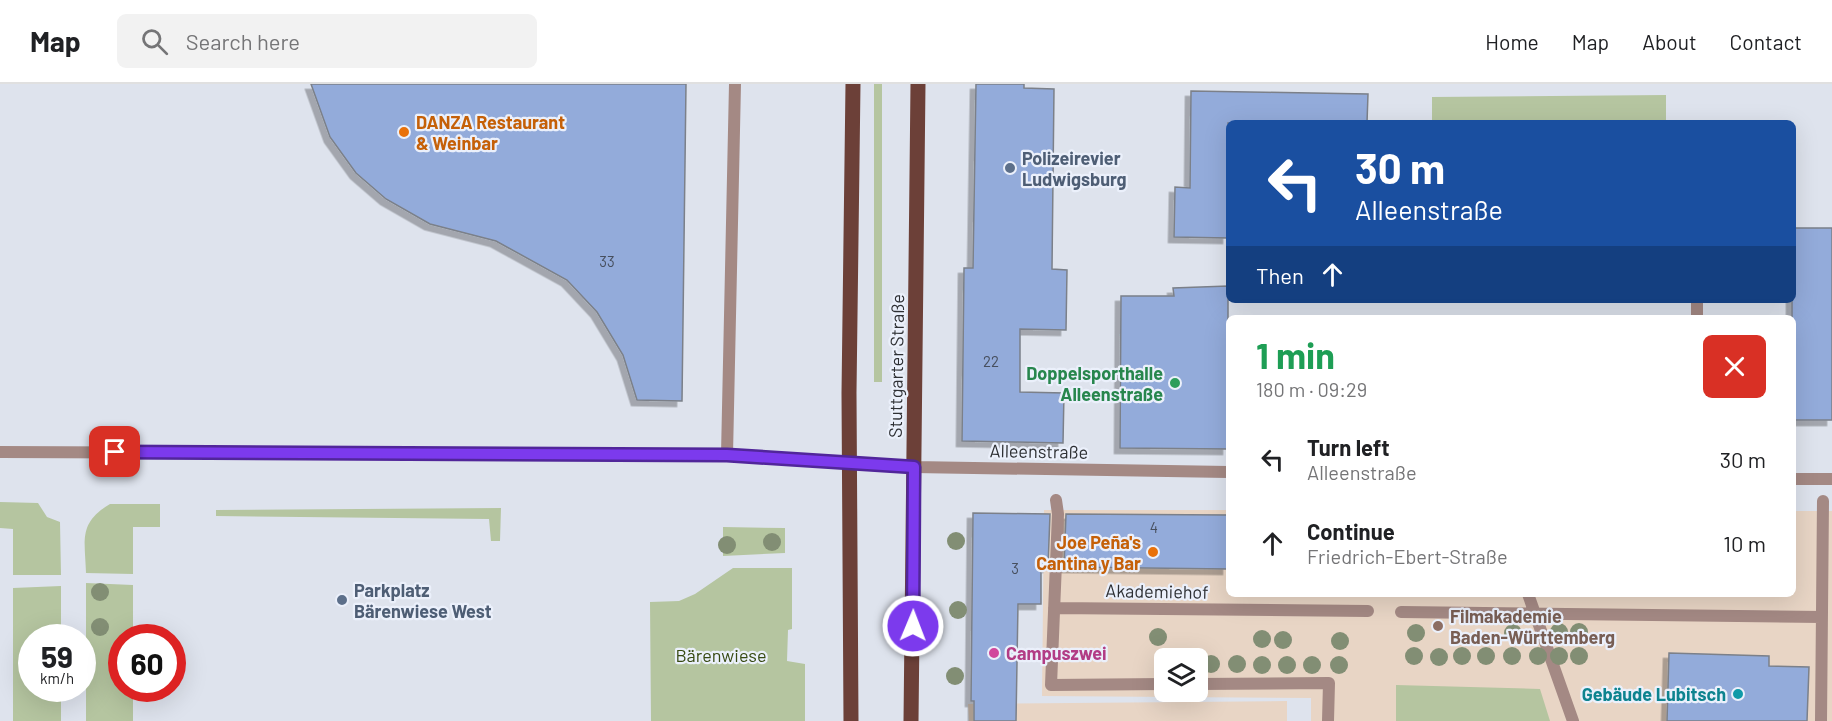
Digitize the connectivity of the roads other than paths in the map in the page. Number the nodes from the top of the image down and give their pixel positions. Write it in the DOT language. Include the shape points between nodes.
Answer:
graph roads {
  1 [pos="735,84"];
  2 [pos="853,84"];
  3 [pos="918,84"];
  4 [pos="0,452"];
  5 [pos="727,455"];
  6 [pos="849,461"];
  7 [pos="914,467"];
  8 [pos="1226,472"];
  9 [pos="1796,479"];
  10 [pos="1832,479"];
  11 [pos="1056,500"];
  12 [pos="1823,501"];
  13 [pos="1529,597"];
  14 [pos="1054,608"];
  15 [pos="1368,611"];
  16 [pos="1401,612"];
  17 [pos="1535,615"];
  18 [pos="1822,617"];
  19 [pos="1154,684"];
  20 [pos="1208,684"];
  21 [pos="850,721"];
  22 [pos="911,721"];
  23 [pos="1328,721"];
  24 [pos="1573,721"];
  25 [pos="1821,721"];
  1 -- 5 [label="street"];
  2 -- 6 [label="main road"];
  3 -- 7 [label="main road, Stuttgarter Straße"];
  4 -- 5 [label="street, Alleenstraße"];
  5 -- 6 [label="street, Alleenstraße"];
  6 -- 7 [label="street, Alleenstraße"];
  6 -- 21 [label="main road"];
  7 -- 8 [label="street, Alleenstraße"];
  7 -- 22 [label="main road, Stuttgarter Straße"];
  9 -- 10 [label="street"];
  11 -- 14 [label="street"];
  12 -- 18 [label="street"];
  13 -- 17 [label="street"];
  14 -- 15 [label="street, Akademiehof"];
  14 -- 19 [label="street" via="1051,685"];
  16 -- 17 [label="street"];
  17 -- 18 [label="street"];
  17 -- 24 [label="street"];
  18 -- 25 [label="street"];
  20 -- 23 [label="street" via="1329,683"];
}
